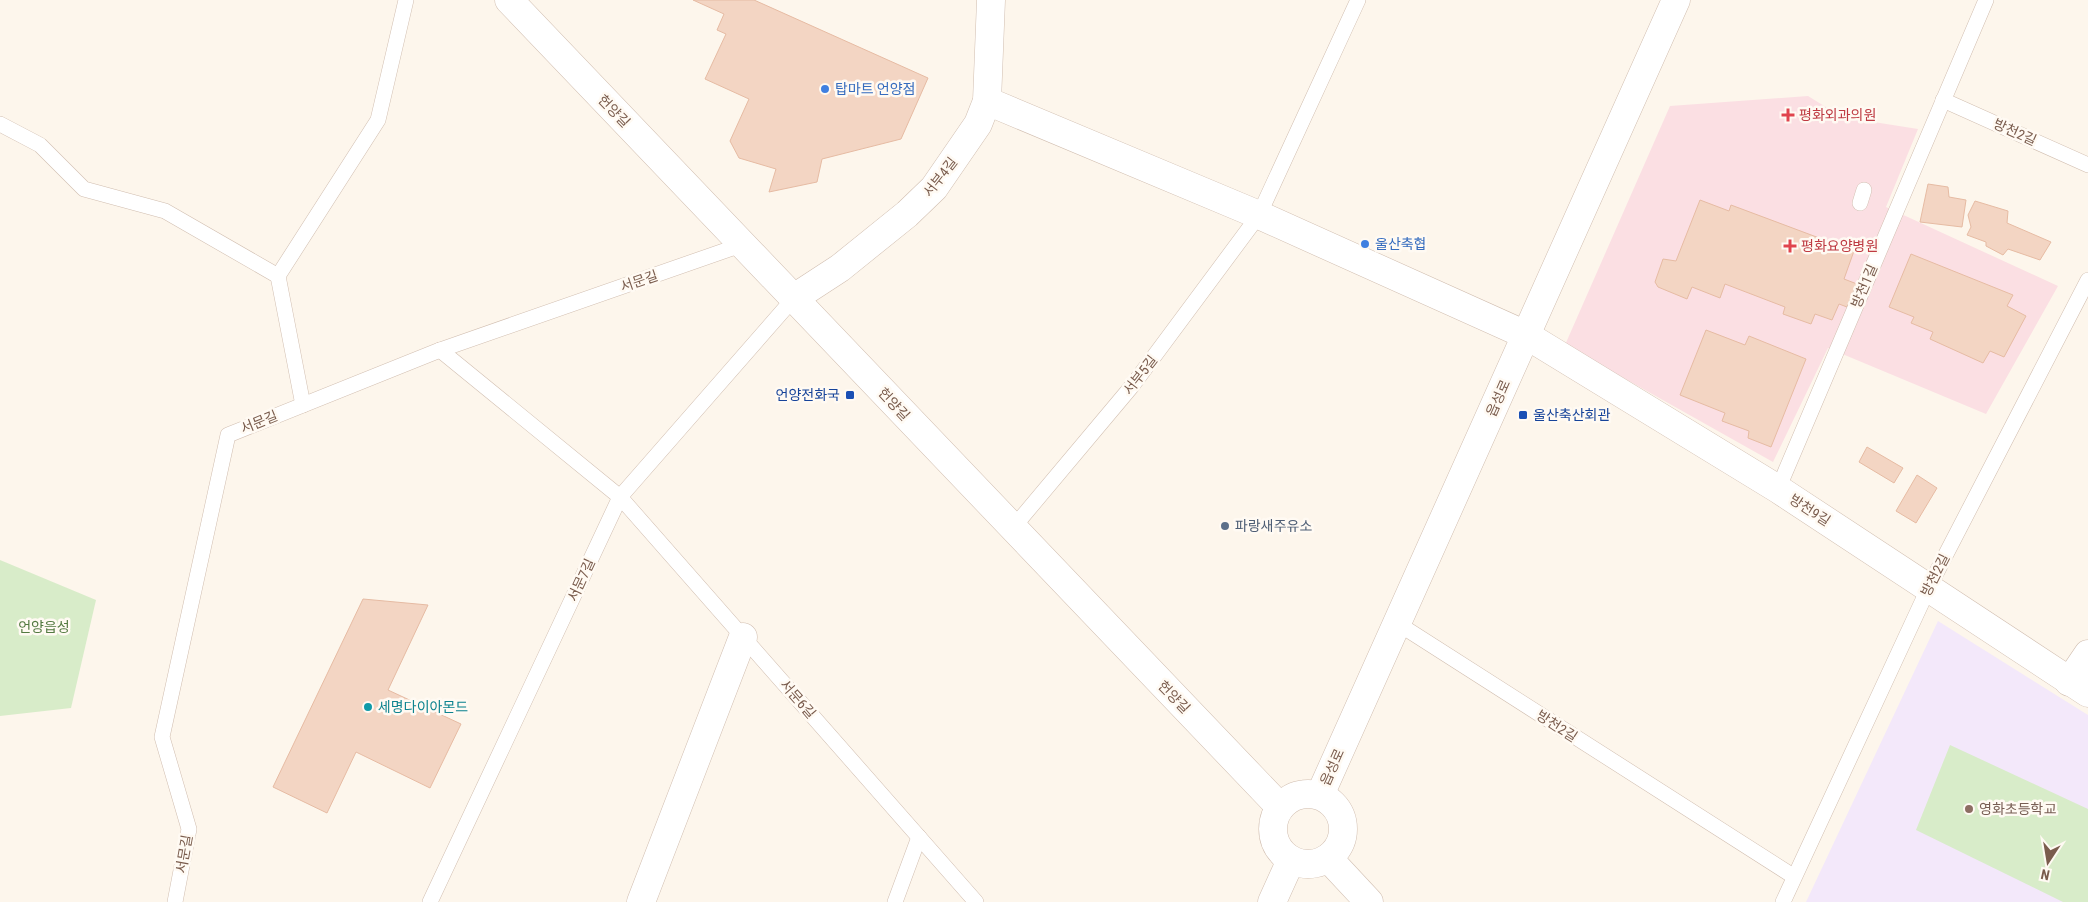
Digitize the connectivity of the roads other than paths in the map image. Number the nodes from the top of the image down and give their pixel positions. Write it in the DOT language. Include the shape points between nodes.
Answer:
graph roads {
  1 [pos="406,0"];
  2 [pos="509,0"];
  3 [pos="992,0"];
  4 [pos="1358,0"];
  5 [pos="1676,0"];
  6 [pos="1986,0"];
  7 [pos="1943,100"];
  8 [pos="987,101"];
  9 [pos="0,124"];
  10 [pos="2088,165"];
  11 [pos="1259,215"];
  12 [pos="741,245"];
  13 [pos="278,276"];
  14 [pos="2088,280"];
  15 [pos="794,298"];
  16 [pos="1526,335"];
  17 [pos="440,350"];
  18 [pos="303,404"];
  19 [pos="1778,489"];
  20 [pos="620,496"];
  21 [pos="1012,529"];
  22 [pos="1928,587"];
  23 [pos="1397,623"];
  24 [pos="743,637"];
  25 [pos="2088,654"];
  26 [pos="2078,688"];
  27 [pos="1320,795"];
  28 [pos="1280,807"];
  29 [pos="919,837"];
  30 [pos="1328,858"];
  31 [pos="1291,860"];
  32 [pos="1794,876"];
  33 [pos="175,902"];
  34 [pos="430,902"];
  35 [pos="641,902"];
  36 [pos="895,902"];
  37 [pos="976,902"];
  38 [pos="1272,902"];
  39 [pos="1369,902"];
  40 [pos="1783,902"];
  1 -- 13 [label="lane" via="378,120"];
  2 -- 12 [label="street, 헌양길"];
  3 -- 8 [label="street, 서부4길"];
  4 -- 11 [label="lane, 서부5길"];
  5 -- 16 [label="street, 읍성로"];
  6 -- 7 [label="lane, 방천1길"];
  7 -- 10 [label="lane, 방천2길"];
  7 -- 19 [label="lane, 방천1길"];
  8 -- 11 [label="street"];
  8 -- 15 [label="street, 서부4길" via="978,124 934,188 840,268"];
  9 -- 13 [label="lane" via="40,145 84,190 164,211"];
  11 -- 16 [label="street"];
  11 -- 21 [label="lane, 서부5길" via="1132,386"];
  12 -- 15 [label="street, 헌양길"];
  12 -- 17 [label="lane, 서문길"];
  13 -- 18 [label="lane"];
  14 -- 22 [label="lane, 방천2길"];
  15 -- 20 [label="lane, 서문7길"];
  15 -- 21 [label="street, 헌양길"];
  16 -- 19 [label="street, 방천9길"];
  16 -- 23 [label="street, 읍성로"];
  17 -- 18 [label="lane, 서문길"];
  17 -- 20 [label="lane, 서문6길"];
  18 -- 33 [label="lane, 서문길" via="228,435 162,737 188,829"];
  19 -- 22 [label="street, 방천9길"];
  20 -- 24 [label="lane, 서문6길"];
  20 -- 34 [label="lane, 서문7길"];
  21 -- 28 [label="street, 헌양길"];
  22 -- 26 [label="street, 방천9길"];
  22 -- 32 [label="lane, 방천2길"];
  23 -- 27 [label="street, 읍성로"];
  23 -- 32 [label="lane, 방천2길"];
  24 -- 29 [label="lane, 서문6길"];
  24 -- 35 [label="street"];
  25 -- 26 [label="street"];
  27 -- 28 [label="street" via="1303,793 1291,797"];
  27 -- 30 [label="street" via="1334,804 1344,824 1340,846"];
  28 -- 31 [label="street" via="1272,827 1274,839 1279,850"];
  29 -- 36 [label="lane"];
  29 -- 37 [label="lane, 서문6길"];
  30 -- 31 [label="street" via="1312,864"];
  30 -- 39 [label="street"];
  31 -- 38 [label="street"];
  32 -- 40 [label="lane, 방천2길"];
}
